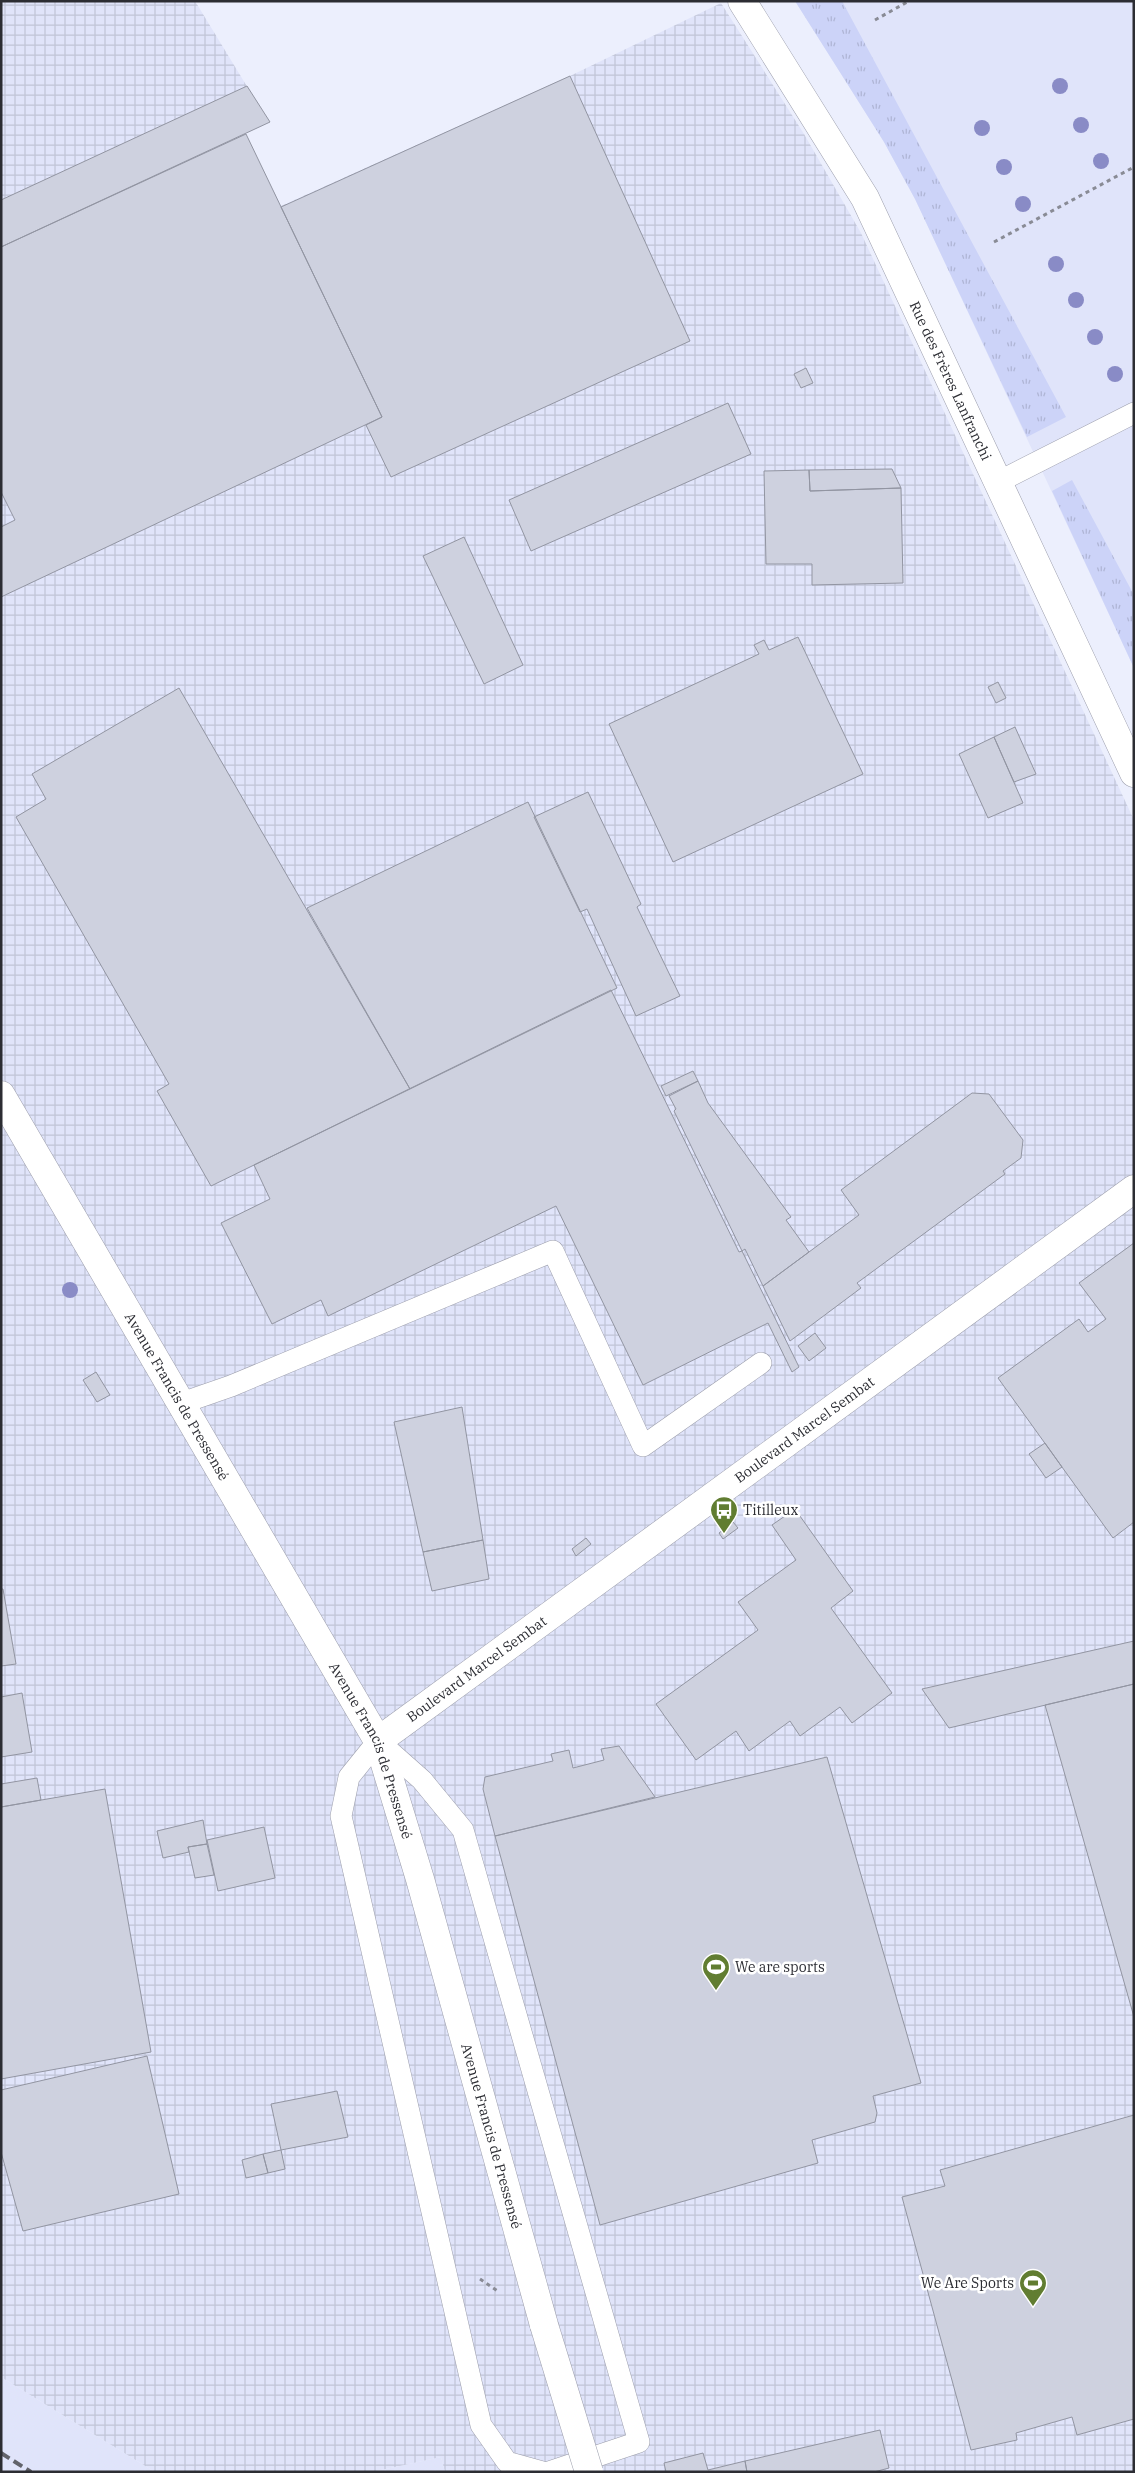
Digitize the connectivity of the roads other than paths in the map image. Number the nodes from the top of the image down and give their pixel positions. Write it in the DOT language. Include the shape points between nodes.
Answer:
graph roads {
  1 [pos="742,1"];
  2 [pos="1134,413"];
  3 [pos="998,482"];
  4 [pos="1134,773"];
  5 [pos="1,1095"];
  6 [pos="1134,1189"];
  7 [pos="760,1363"];
  8 [pos="182,1403"];
  9 [pos="378,1741"];
  10 [pos="543,2472"];
  11 [pos="549,2472"];
  12 [pos="589,2472"];
  1 -- 3 [label="street, Rue des Frères Lanfranchi" via="865,198"];
  2 -- 3 [label="lane"];
  3 -- 4 [label="street, Rue des Frères Lanfranchi"];
  5 -- 8 [label="street, Avenue Francis de Pressensé"];
  6 -- 9 [label="street, Boulevard Marcel Sembat"];
  7 -- 8 [label="lane" via="642,1446 553,1251 240,1383"];
  8 -- 9 [label="street, Avenue Francis de Pressensé"];
  9 -- 10 [label="lane" via="349,1776 341,1816 481,2425 507,2462"];
  9 -- 11 [label="lane" via="422,1780 463,1830 639,2442"];
  9 -- 12 [label="street, Avenue Francis de Pressensé, bridge"];
}
